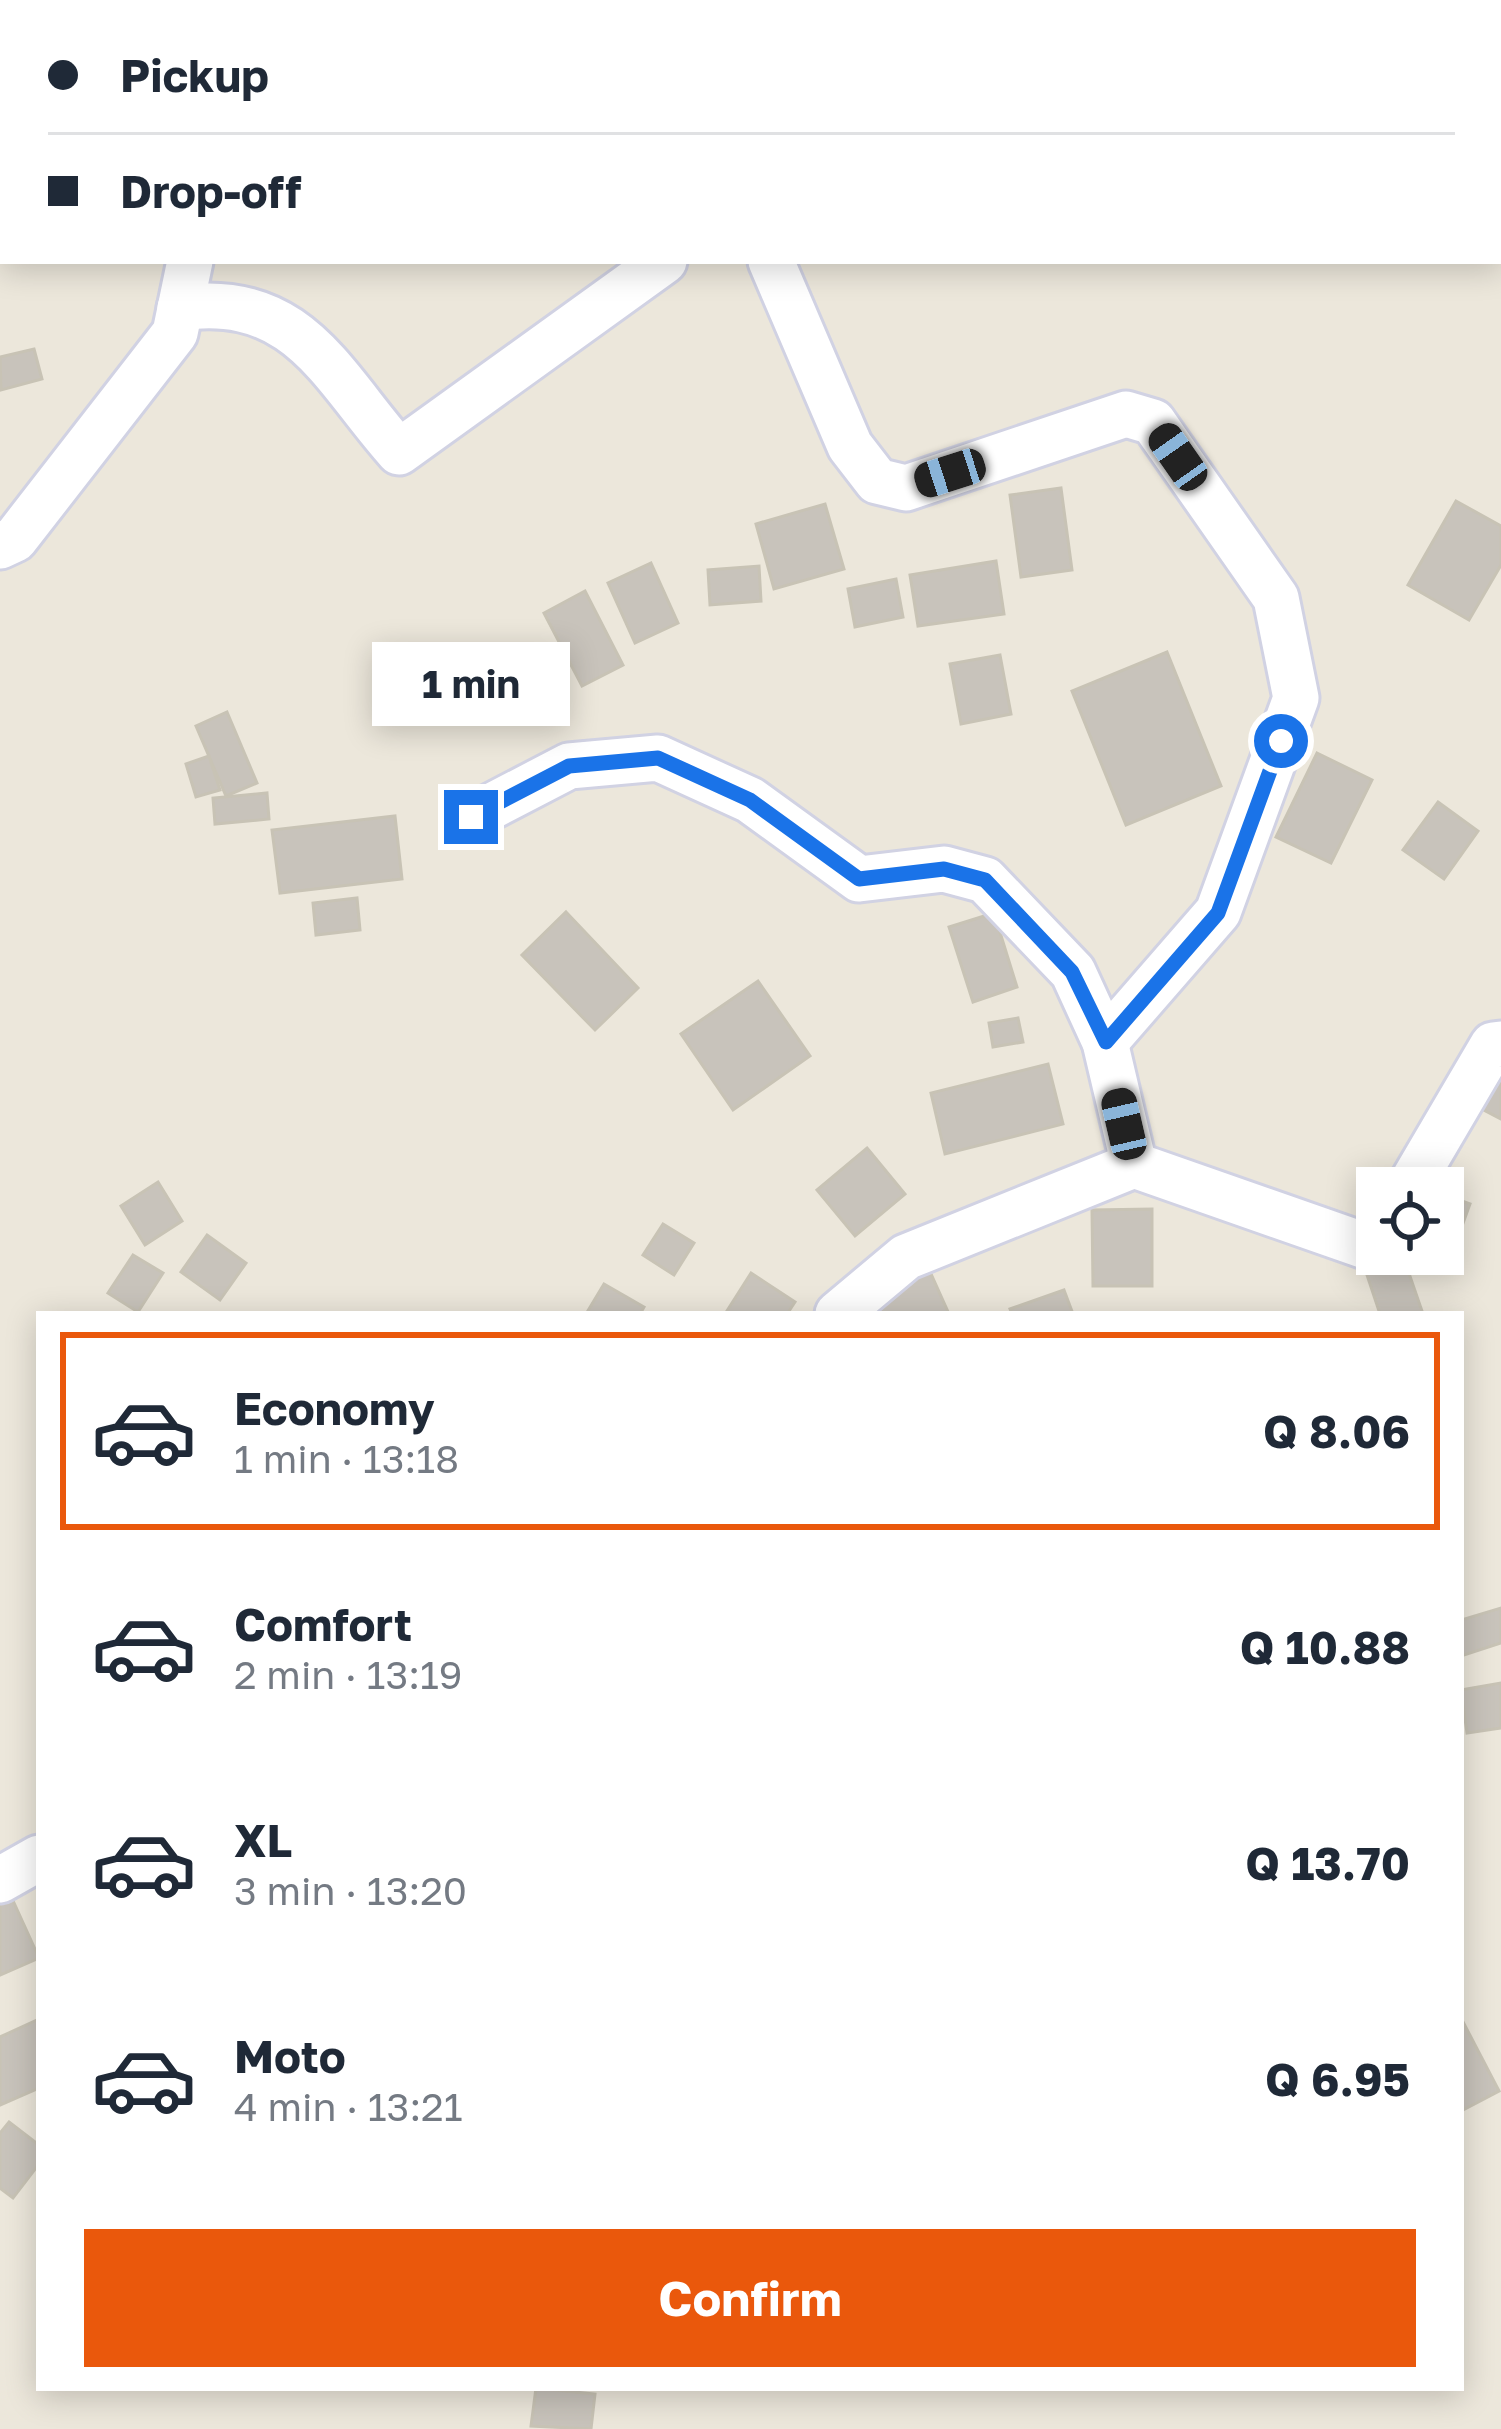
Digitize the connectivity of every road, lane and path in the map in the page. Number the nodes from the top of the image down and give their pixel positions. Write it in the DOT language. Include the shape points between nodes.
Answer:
graph roads {
  1 [pos="189,264"];
  2 [pos="660,264"];
  3 [pos="772,264"];
  4 [pos="180,308"];
  5 [pos="0,546"];
  6 [pos="471,817"];
  7 [pos="1106,1042"];
  8 [pos="1501,1044"];
  9 [pos="1133,1165"];
  10 [pos="1421,1167"];
  11 [pos="1356,1243"];
  12 [pos="842,1311"];
  13 [pos="36,1860"];
  14 [pos="0,1880"];
  1 -- 4 [label="street"];
  2 -- 4 [label="street" via="399,452 330,364 280,321 214,303"];
  3 -- 7 [label="street" via="850,446 877,481 906,488 1126,414 1153,422 1276,598 1296,698 1218,913"];
  4 -- 5 [label="street" via="175,333 15,539"];
  6 -- 7 [label="street" via="569,766 658,758 750,800 859,879 944,869 985,880 1072,972"];
  7 -- 9 [label="street"];
  8 -- 10 [label="street" via="1493,1045"];
  9 -- 11 [label="street"];
  9 -- 12 [label="street" via="906,1257"];
  13 -- 14 [label="street"];
}
